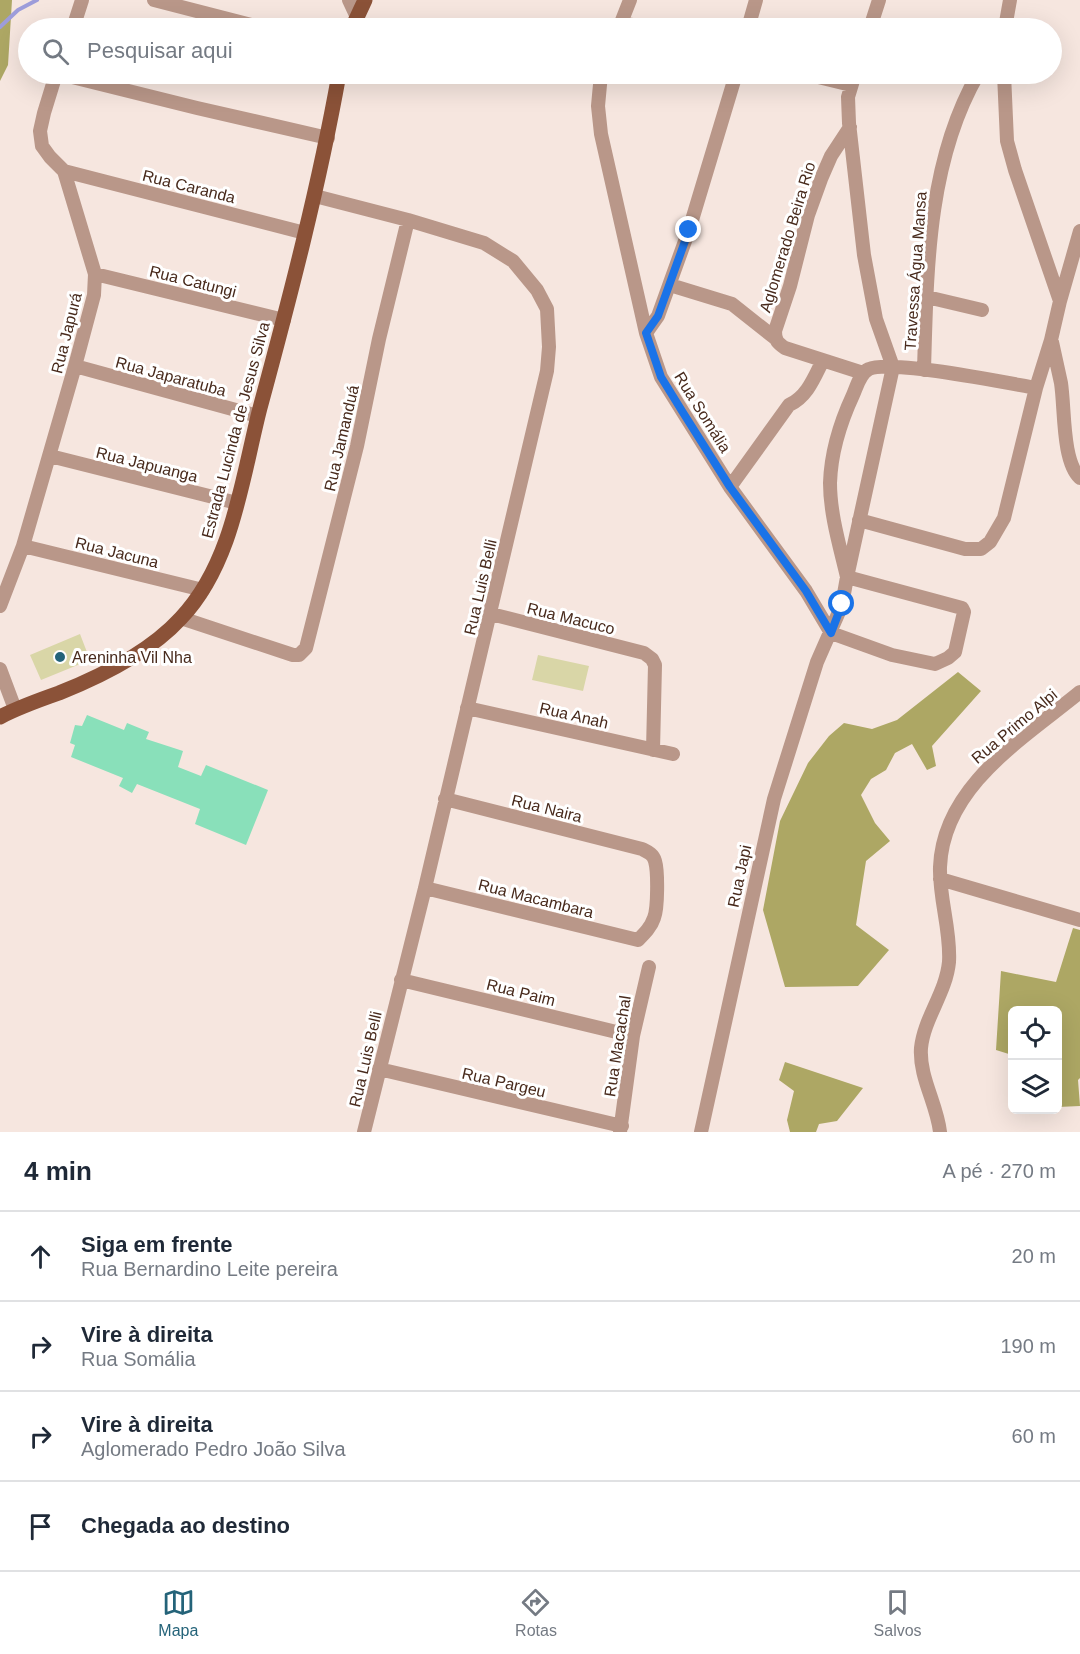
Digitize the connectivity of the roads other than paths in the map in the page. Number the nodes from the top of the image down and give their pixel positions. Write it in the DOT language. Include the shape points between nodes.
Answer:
graph roads {
  1 [pos="82,0"];
  2 [pos="154,0"];
  3 [pos="349,0"];
  4 [pos="365,0"];
  5 [pos="630,0"];
  6 [pos="756,0"];
  7 [pos="879,0"];
  8 [pos="1010,0"];
  9 [pos="76,18"];
  10 [pos="224,18"];
  11 [pos="353,18"];
  12 [pos="356,18"];
  13 [pos="623,18"];
  14 [pos="751,18"];
  15 [pos="873,18"];
  16 [pos="1006,18"];
  17 [pos="54,84"];
  18 [pos="100,84"];
  19 [pos="337,84"];
  20 [pos="600,84"];
  21 [pos="733,84"];
  22 [pos="852,84"];
  23 [pos="973,84"];
  24 [pos="1004,84"];
  25 [pos="850,127"];
  26 [pos="327,138"];
  27 [pos="64,171"];
  28 [pos="315,196"];
  29 [pos="408,219"];
  30 [pos="1080,231"];
  31 [pos="305,232"];
  32 [pos="95,274"];
  33 [pos="670,285"];
  34 [pos="927,297"];
  35 [pos="1060,301"];
  36 [pos="982,310"];
  37 [pos="284,320"];
  38 [pos="646,333"];
  39 [pos="775,338"];
  40 [pos="1051,340"];
  41 [pos="822,360"];
  42 [pos="75,366"];
  43 [pos="893,367"];
  44 [pos="924,370"];
  45 [pos="862,373"];
  46 [pos="1036,388"];
  47 [pos="258,416"];
  48 [pos="50,456"];
  49 [pos="1080,478"];
  50 [pos="730,487"];
  51 [pos="237,503"];
  52 [pos="859,520"];
  53 [pos="23,546"];
  54 [pos="846,577"];
  55 [pos="203,590"];
  56 [pos="0,606"];
  57 [pos="491,614"];
  58 [pos="181,618"];
  59 [pos="831,633"];
  60 [pos="0,669"];
  61 [pos="1080,692"];
  62 [pos="467,708"];
  63 [pos="15,709"];
  64 [pos="0,717"];
  65 [pos="653,750"];
  66 [pos="673,754"];
  67 [pos="445,799"];
  68 [pos="940,879"];
  69 [pos="425,888"];
  70 [pos="1080,920"];
  71 [pos="638,940"];
  72 [pos="649,967"];
  73 [pos="401,980"];
  74 [pos="633,1036"];
  75 [pos="379,1069"];
  76 [pos="621,1129"];
  77 [pos="364,1132"];
  78 [pos="701,1132"];
  79 [pos="940,1132"];
  1 -- 9 [label="street"];
  2 -- 10 [label="street"];
  3 -- 11 [label="street"];
  4 -- 12 [label="main road"];
  5 -- 13 [label="street"];
  6 -- 14 [label="street"];
  7 -- 15 [label="street"];
  8 -- 16 [label="street"];
  17 -- 27 [label="street, Rua Japurá" via="40,132 42,146"];
  18 -- 26 [label="street"];
  19 -- 26 [label="main road, Estrada Lucinda de Jesus Silva"];
  20 -- 38 [label="street, Rua Somália" via="602,134"];
  21 -- 33 [label="street"];
  22 -- 25 [label="street" via="848,97"];
  23 -- 34 [label="street, Travessa Água Mansa" via="942,163 934,202"];
  24 -- 35 [label="street" via="1007,141"];
  25 -- 39 [label="street, Aglomerado Beira Rio" via="831,156 808,215"];
  25 -- 43 [label="street" via="872,302"];
  26 -- 28 [label="main road, Estrada Lucinda de Jesus Silva"];
  27 -- 31 [label="street, Rua Caranda"];
  27 -- 32 [label="street, Rua Japurá"];
  28 -- 29 [label="street, Rua Luis Belli"];
  28 -- 31 [label="main road, Estrada Lucinda de Jesus Silva"];
  29 -- 57 [label="street, Rua Luis Belli" via="484,243 513,261 547,309 547,371"];
  29 -- 58 [label="street, Rua Jamanduá" via="357,446 303,652 293,655"];
  30 -- 35 [label="street"];
  31 -- 37 [label="main road, Estrada Lucinda de Jesus Silva"];
  32 -- 37 [label="street, Rua Catungi"];
  32 -- 42 [label="street, Rua Japurá" via="94,295"];
  33 -- 38 [label="street" via="658,316"];
  33 -- 39 [label="street" via="732,304"];
  34 -- 36 [label="street"];
  34 -- 44 [label="street, Travessa Água Mansa"];
  35 -- 40 [label="street"];
  37 -- 47 [label="main road, Estrada Lucinda de Jesus Silva"];
  38 -- 50 [label="street, Rua Somália" via="661,377"];
  39 -- 41 [label="street, Aglomerado Beira Rio" via="785,348"];
  40 -- 46 [label="street"];
  40 -- 49 [label="street" via="1061,384 1069,457 1072,470"];
  41 -- 45 [label="street, Aglomerado Beira Rio"];
  41 -- 50 [label="street" via="799,400 789,405"];
  42 -- 47 [label="street, Rua Japaratuba"];
  42 -- 48 [label="street, Rua Japurá"];
  43 -- 44 [label="street"];
  43 -- 45 [label="street" via="873,367"];
  43 -- 52 [label="street, Rua Japi"];
  44 -- 46 [label="street"];
  45 -- 54 [label="street" via="842,419 830,483"];
  46 -- 52 [label="street" via="1004,518 990,542 981,549 965,549"];
  47 -- 51 [label="main road, Estrada Lucinda de Jesus Silva"];
  48 -- 51 [label="street, Rua Japuanga"];
  48 -- 53 [label="street, Rua Japurá"];
  50 -- 59 [label="street, Rua Somália" via="806,591"];
  51 -- 55 [label="main road, Estrada Lucinda de Jesus Silva"];
  52 -- 54 [label="street, Rua Japi"];
  53 -- 55 [label="street, Rua Jacuna"];
  53 -- 56 [label="street, Rua Japurá"];
  54 -- 59 [label="street, Rua Japi"];
  54 -- 59 [label="street" via="962,608 955,652 936,664 892,655"];
  55 -- 58 [label="main road, Estrada Lucinda de Jesus Silva"];
  57 -- 62 [label="street, Rua Luis Belli"];
  57 -- 65 [label="street, Rua Macuco" via="644,653 652,659"];
  58 -- 63 [label="main road, Estrada Lucinda de Jesus Silva" via="136,655 97,676"];
  59 -- 78 [label="street, Rua Japi" via="817,662 774,799"];
  60 -- 63 [label="street"];
  61 -- 68 [label="street, Rua Primo Alpi" via="980,776 948,828"];
  62 -- 65 [label="street, Rua Anah"];
  62 -- 67 [label="street, Rua Luis Belli"];
  63 -- 64 [label="main road, Estrada Lucinda de Jesus Silva"];
  65 -- 66 [label="street, Rua Anah"];
  67 -- 69 [label="street, Rua Luis Belli"];
  67 -- 71 [label="street, Rua Naira" via="650,854 655,860 656,915"];
  68 -- 70 [label="street"];
  68 -- 79 [label="street, Rua Primo Alpi" via="949,964 921,1051"];
  69 -- 71 [label="street, Rua Macambara"];
  69 -- 73 [label="street, Rua Luis Belli"];
  72 -- 74 [label="street, Rua Macachal"];
  73 -- 74 [label="street, Rua Paim"];
  73 -- 75 [label="street, Rua Luis Belli"];
  74 -- 76 [label="street, Rua Macachal"];
  75 -- 76 [label="street, Rua Pargeu"];
  75 -- 77 [label="street, Rua Luis Belli"];
}
